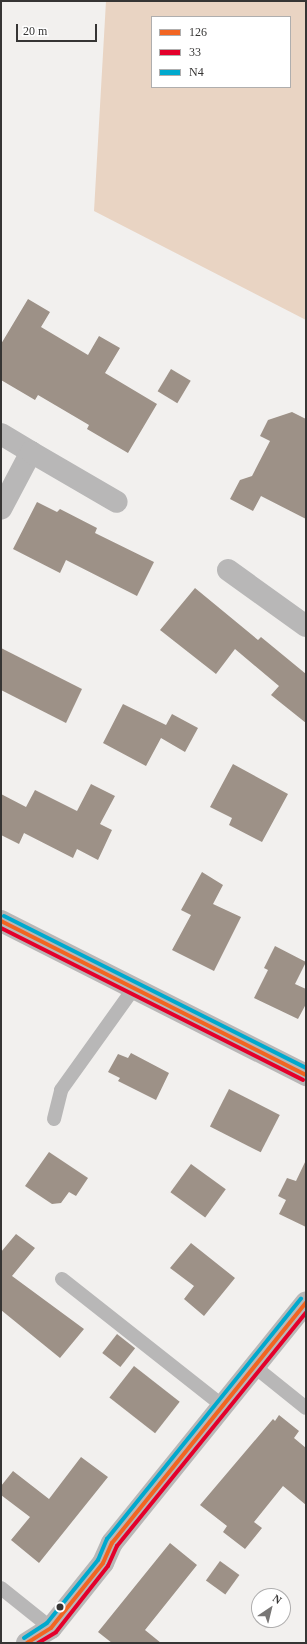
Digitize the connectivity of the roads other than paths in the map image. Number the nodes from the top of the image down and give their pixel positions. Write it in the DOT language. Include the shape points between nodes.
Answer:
graph roads {
  1 [pos="1,434"];
  2 [pos="31,452"];
  3 [pos="117,502"];
  4 [pos="1,510"];
  5 [pos="228,570"];
  6 [pos="306,626"];
  7 [pos="1,921"];
  8 [pos="134,988"];
  9 [pos="306,1075"];
  10 [pos="54,1119"];
  11 [pos="62,1279"];
  12 [pos="306,1303"];
  13 [pos="255,1367"];
  14 [pos="223,1406"];
  15 [pos="306,1408"];
  16 [pos="1,1588"];
  17 [pos="40,1638"];
  1 -- 2 [label="street"];
  2 -- 3 [label="street"];
  2 -- 4 [label="street"];
  5 -- 6 [label="street"];
  7 -- 8 [label="street"];
  8 -- 9 [label="street"];
  8 -- 10 [label="lane" via="61,1090"];
  11 -- 14 [label="lane"];
  12 -- 13 [label="street"];
  13 -- 14 [label="street"];
  13 -- 15 [label="lane"];
  14 -- 17 [label="street" via="112,1543 103,1563"];
  16 -- 17 [label="lane"];
}
